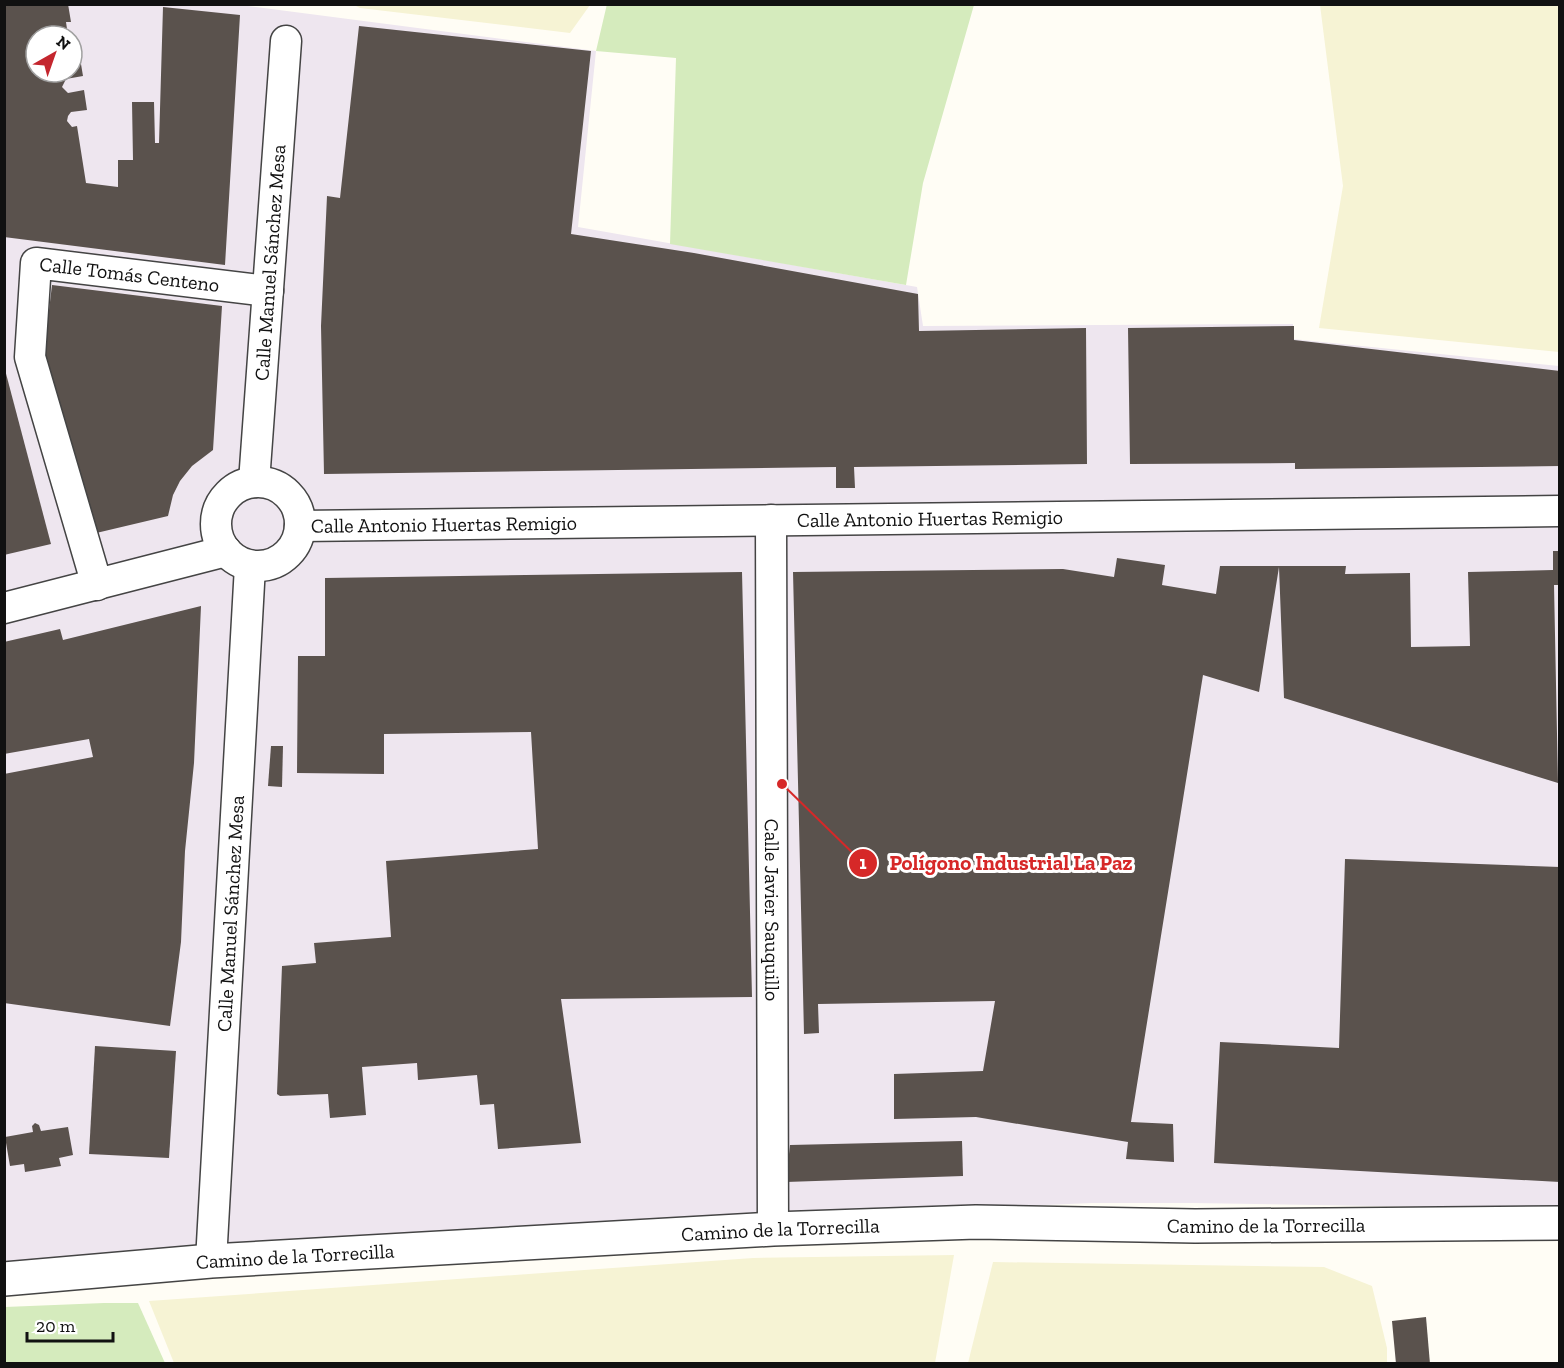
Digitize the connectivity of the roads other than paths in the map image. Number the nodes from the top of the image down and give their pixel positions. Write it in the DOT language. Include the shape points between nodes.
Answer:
graph roads {
  1 [pos="286,41"];
  2 [pos="268,291"];
  3 [pos="254,482"];
  4 [pos="1560,511"];
  5 [pos="771,520"];
  6 [pos="300,526"];
  7 [pos="238,558"];
  8 [pos="98,585"];
  9 [pos="4,608"];
  10 [pos="1560,1223"];
  11 [pos="773,1228"];
  12 [pos="211,1261"];
  13 [pos="4,1279"];
  1 -- 2 [label="street, Calle Manuel Sánchez Mesa"];
  2 -- 3 [label="street, Calle Manuel Sánchez Mesa"];
  2 -- 8 [label="street, Calle Tomás Centeno" via="36,263 30,357"];
  3 -- 6 [label="street" via="270,484 288,495 296,505"];
  3 -- 7 [label="street" via="227,495 216,518 217,534"];
  4 -- 5 [label="street, Calle Antonio Huertas Remigio"];
  5 -- 6 [label="street, Calle Antonio Huertas Remigio"];
  5 -- 11 [label="street, Calle Javier Sauquillo"];
  6 -- 7 [label="street" via="294,545 281,560 266,566"];
  7 -- 8 [label="street"];
  7 -- 12 [label="street, Calle Manuel Sánchez Mesa"];
  8 -- 9 [label="street"];
  10 -- 11 [label="street, Camino de la Torrecilla" via="1195,1226 976,1222"];
  11 -- 12 [label="street, Camino de la Torrecilla"];
  12 -- 13 [label="street, Camino de la Torrecilla"];
}
